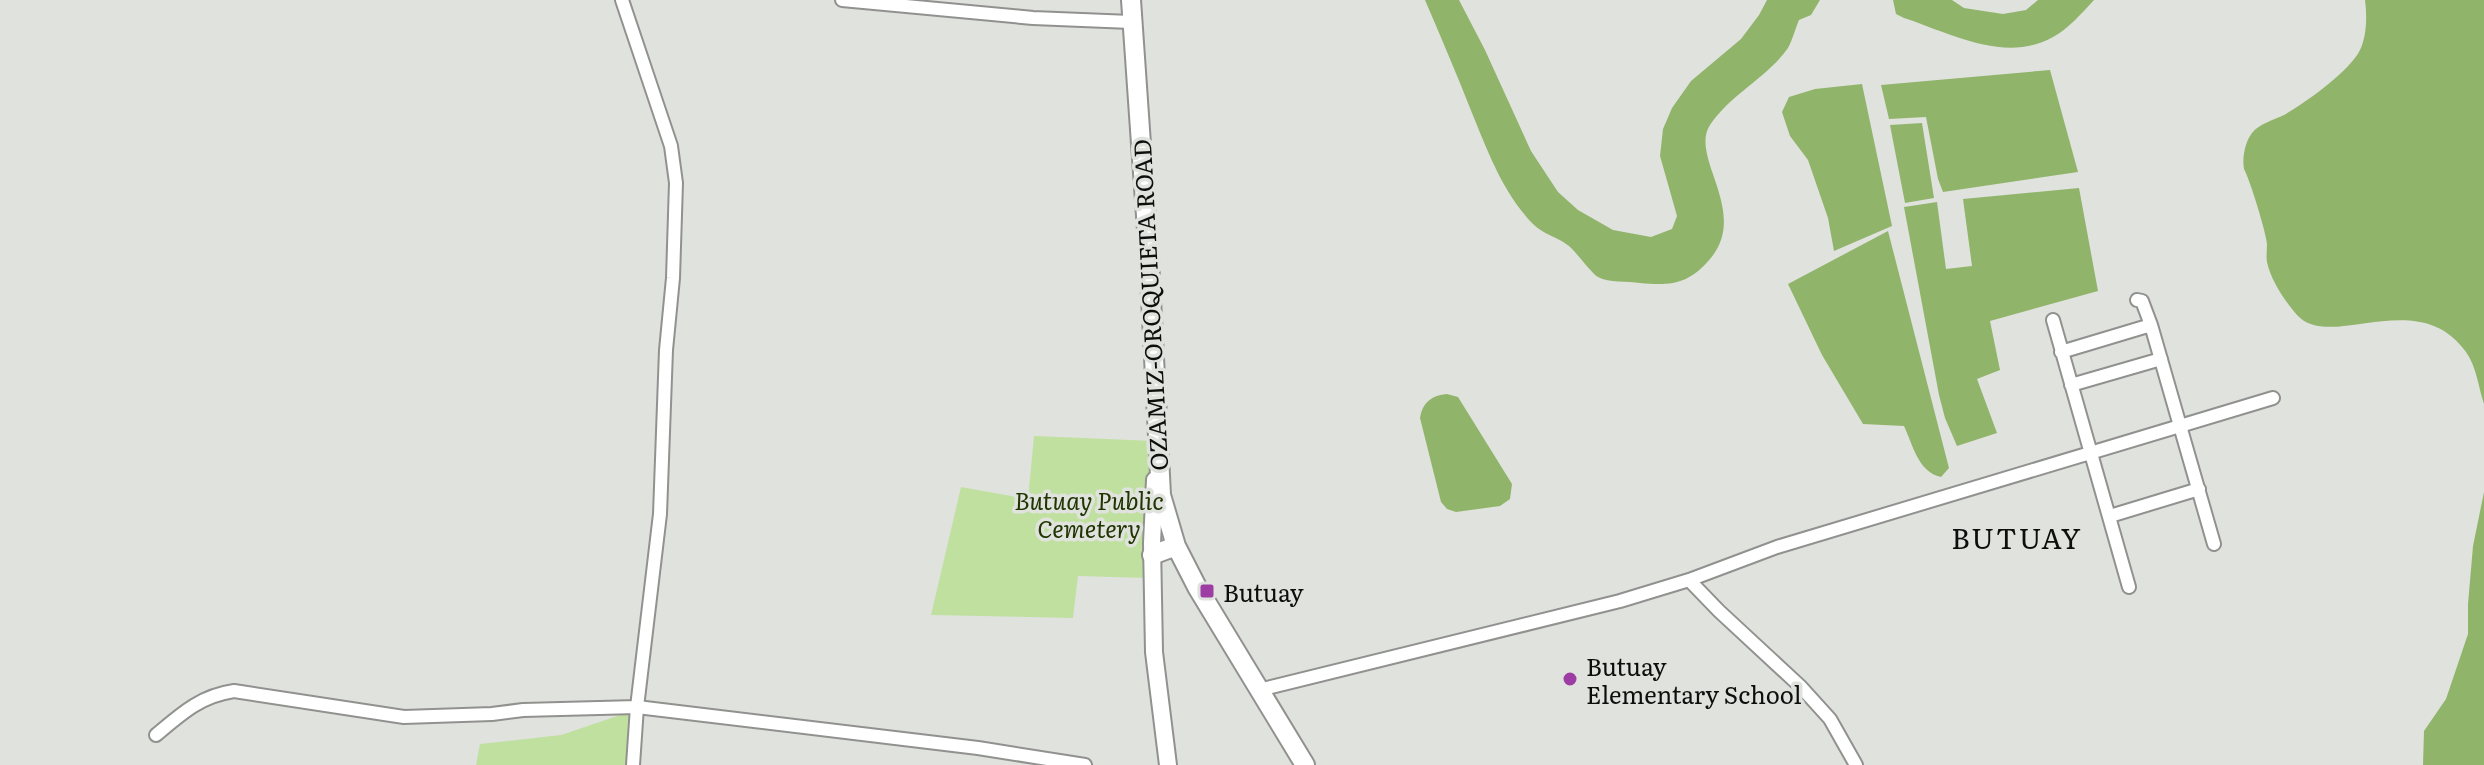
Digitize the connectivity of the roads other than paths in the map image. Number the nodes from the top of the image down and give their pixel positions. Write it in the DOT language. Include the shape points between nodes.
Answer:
graph roads {
  1 [pos="622,0"];
  2 [pos="842,0"];
  3 [pos="1131,0"];
  4 [pos="1131,22"];
  5 [pos="2137,300"];
  6 [pos="2053,320"];
  7 [pos="2151,325"];
  8 [pos="2061,352"];
  9 [pos="2161,359"];
  10 [pos="2071,385"];
  11 [pos="2273,398"];
  12 [pos="2180,424"];
  13 [pos="2092,452"];
  14 [pos="1157,460"];
  15 [pos="2199,489"];
  16 [pos="2110,516"];
  17 [pos="2214,544"];
  18 [pos="1163,551"];
  19 [pos="1689,580"];
  20 [pos="2129,587"];
  21 [pos="1259,690"];
  22 [pos="637,707"];
  23 [pos="156,735"];
  24 [pos="633,765"];
  25 [pos="1085,765"];
  26 [pos="1168,765"];
  27 [pos="1305,765"];
  28 [pos="1856,765"];
  1 -- 22 [label="street" via="671,146 676,183 660,514"];
  2 -- 4 [label="street"];
  3 -- 4 [label="highway, OZAMIZ-OROQUIETA ROAD"];
  4 -- 14 [label="highway, OZAMIZ-OROQUIETA ROAD"];
  5 -- 7 [label="street"];
  6 -- 8 [label="street"];
  7 -- 8 [label="street"];
  7 -- 9 [label="street"];
  8 -- 10 [label="street"];
  9 -- 10 [label="street"];
  9 -- 12 [label="street"];
  10 -- 13 [label="street"];
  11 -- 12 [label="street"];
  12 -- 13 [label="street"];
  12 -- 15 [label="street"];
  13 -- 16 [label="street"];
  13 -- 19 [label="street" via="1777,547"];
  14 -- 18 [label="main road"];
  14 -- 18 [label="highway, OZAMIZ-OROQUIETA ROAD"];
  15 -- 16 [label="street"];
  15 -- 17 [label="street"];
  16 -- 20 [label="street"];
  18 -- 21 [label="highway, OZAMIZ-OROQUIETA ROAD"];
  18 -- 26 [label="main road" via="1158,680"];
  19 -- 21 [label="street"];
  19 -- 28 [label="street" via="1830,719"];
  21 -- 27 [label="highway, OZAMIZ-OROQUIETA ROAD"];
  22 -- 23 [label="street" via="404,717 234,691 192,704"];
  22 -- 24 [label="street"];
  22 -- 25 [label="street"];
}
